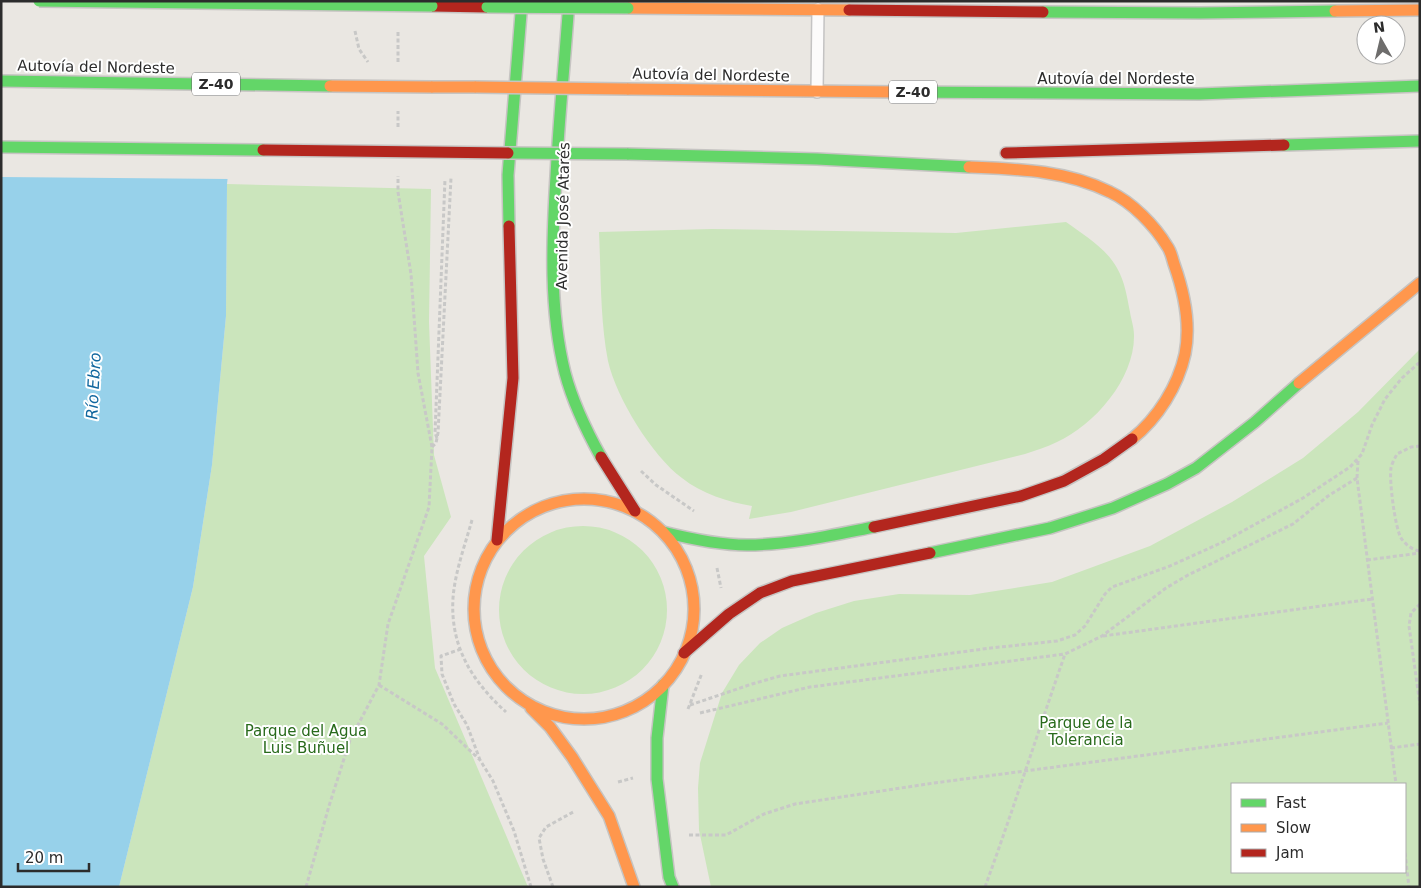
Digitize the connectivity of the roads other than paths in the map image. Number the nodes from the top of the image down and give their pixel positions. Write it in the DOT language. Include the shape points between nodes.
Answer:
graph roads {
  1 [pos="39,1"];
  2 [pos="522,1"];
  3 [pos="570,1"];
  4 [pos="818,9"];
  5 [pos="1420,10"];
  6 [pos="1,81"];
  7 [pos="1420,86"];
  8 [pos="817,92"];
  9 [pos="1420,141"];
  10 [pos="1,147"];
  11 [pos="996,154"];
  12 [pos="956,155"];
  13 [pos="817,159"];
  14 [pos="1420,284"];
  15 [pos="635,511"];
  16 [pos="663,532"];
  17 [pos="497,540"];
  18 [pos="684,653"];
  19 [pos="663,685"];
  20 [pos="529,705"];
  21 [pos="634,887"];
  22 [pos="673,887"];
  1 -- 4 [label="main road, bridge"];
  2 -- 17 [label="main road" via="508,176 513,378"];
  3 -- 15 [label="main road, Avenida José Atarés" via="556,166 553,246 554,301 560,349 572,395 588,434"];
  4 -- 5 [label="main road" via="1200,13"];
  4 -- 8 [label="lane"];
  6 -- 8 [label="main road, Autovía del Nordeste / Z-40, bridge"];
  7 -- 8 [label="main road, Autovía del Nordeste / Z-40" via="1199,94"];
  9 -- 11 [label="main road"];
  10 -- 13 [label="main road, bridge"];
  12 -- 13 [label="main road"];
  13 -- 16 [label="main road" via="1029,170 1076,178 1111,192 1134,207 1168,247 1185,303 1187,330 1186,354 1177,380 1160,410 1134,438 1104,459 1064,480 1021,496 849,532 778,543 746,545"];
  14 -- 18 [label="main road" via="1256,422 1196,468 1167,484 1113,508 1050,528 792,581 760,593 729,614"];
  15 -- 16 [label="main road"];
  15 -- 17 [label="main road" via="599,500 576,499 546,505 519,519"];
  16 -- 18 [label="main road" via="689,576 694,602 692,628"];
  17 -- 20 [label="main road" via="481,568 473,598 475,630 485,660 504,685"];
  18 -- 19 [label="main road"];
  19 -- 20 [label="main road" via="640,703 614,715 585,719 556,716"];
  19 -- 22 [label="main road" via="657,747 659,813"];
  20 -- 21 [label="main road" via="550,727 597,796 608,816"];
}
